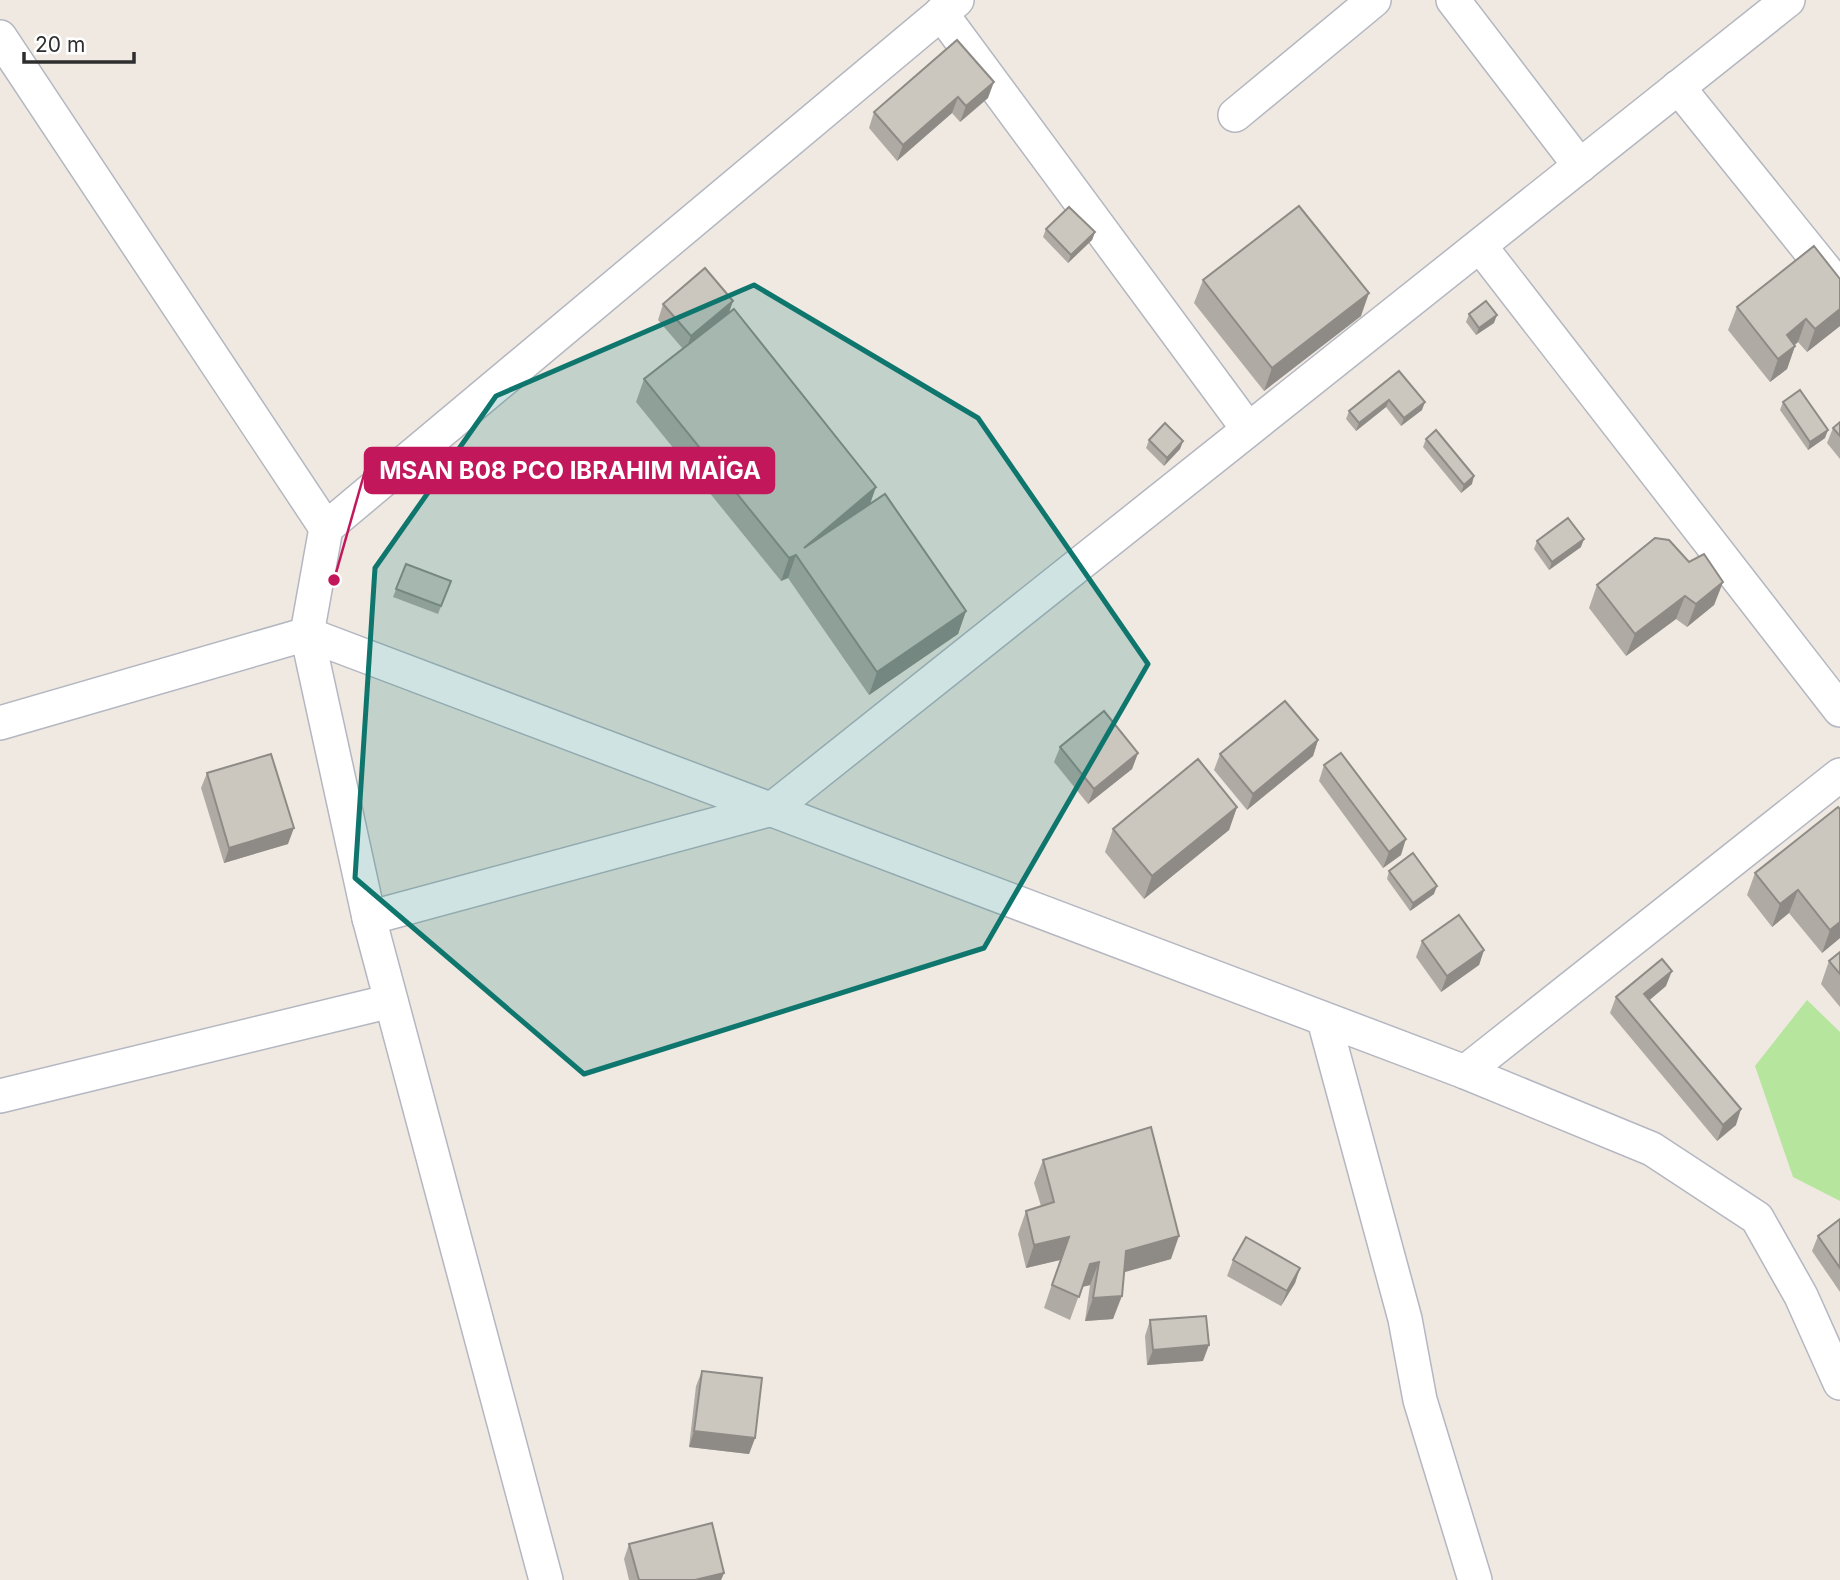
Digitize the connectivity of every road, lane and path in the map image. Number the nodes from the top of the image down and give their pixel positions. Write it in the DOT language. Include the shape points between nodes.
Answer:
graph roads {
  1 [pos="1374,0"];
  2 [pos="1453,0"];
  3 [pos="1788,0"];
  4 [pos="949,7"];
  5 [pos="0,37"];
  6 [pos="1678,87"];
  7 [pos="1235,115"];
  8 [pos="1580,166"];
  9 [pos="1479,246"];
  10 [pos="1840,288"];
  11 [pos="1248,429"];
  12 [pos="326,528"];
  13 [pos="307,634"];
  14 [pos="1840,710"];
  15 [pos="0,723"];
  16 [pos="1840,775"];
  17 [pos="772,809"];
  18 [pos="369,918"];
  19 [pos="391,1001"];
  20 [pos="1324,1020"];
  21 [pos="1465,1072"];
  22 [pos="0,1096"];
  23 [pos="1840,1383"];
  24 [pos="546,1580"];
  25 [pos="1475,1580"];
  1 -- 7 [label="street"];
  2 -- 8 [label="street"];
  3 -- 6 [label="street"];
  4 -- 11 [label="street"];
  4 -- 12 [label="street"];
  5 -- 12 [label="street"];
  6 -- 8 [label="street"];
  6 -- 10 [label="street"];
  8 -- 9 [label="street"];
  9 -- 11 [label="street"];
  9 -- 14 [label="street"];
  11 -- 17 [label="street"];
  12 -- 13 [label="street"];
  13 -- 15 [label="street"];
  13 -- 17 [label="street"];
  13 -- 18 [label="street"];
  16 -- 21 [label="street"];
  17 -- 18 [label="street"];
  17 -- 20 [label="street"];
  18 -- 19 [label="street"];
  19 -- 22 [label="street"];
  19 -- 24 [label="street"];
  20 -- 21 [label="street"];
  20 -- 25 [label="street" via="1405,1319 1420,1400"];
  21 -- 23 [label="street" via="1652,1149 1757,1218 1801,1296"];
}
